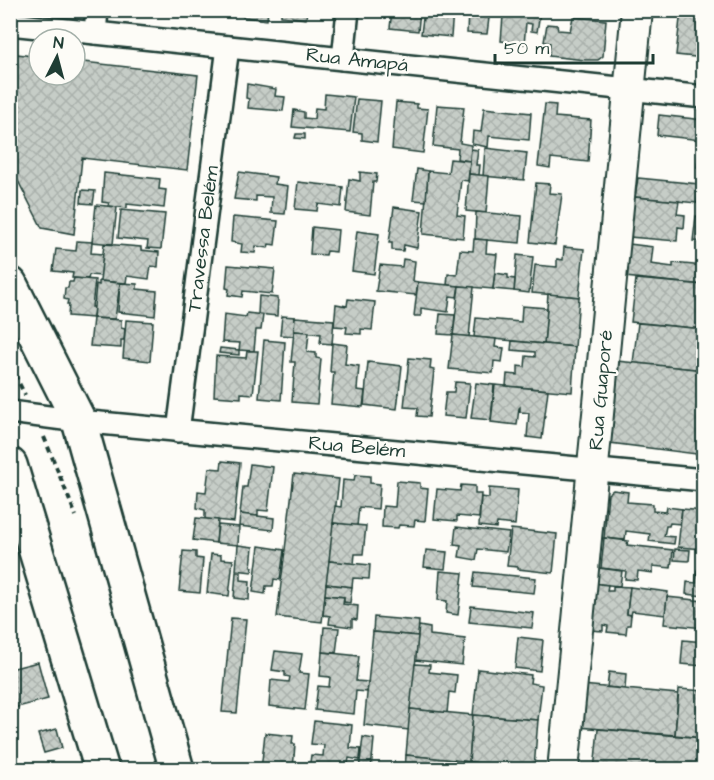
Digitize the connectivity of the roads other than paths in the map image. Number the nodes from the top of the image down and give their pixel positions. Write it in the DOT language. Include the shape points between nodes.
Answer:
graph roads {
  1 [pos="97,10"];
  2 [pos="348,10"];
  3 [pos="637,10"];
  4 [pos="10,24"];
  5 [pos="95,33"];
  6 [pos="228,46"];
  7 [pos="343,59"];
  8 [pos="629,89"];
  9 [pos="704,97"];
  10 [pos="10,284"];
  11 [pos="10,412"];
  12 [pos="79,422"];
  13 [pos="178,431"];
  14 [pos="10,465"];
  15 [pos="594,469"];
  16 [pos="704,480"];
  17 [pos="98,766"];
  18 [pos="177,770"];
  19 [pos="563,770"];
  1 -- 5 [label="street"];
  2 -- 7 [label="street"];
  3 -- 8 [label="street, Rua Guaporé"];
  4 -- 5 [label="street, Rua Amapá"];
  5 -- 6 [label="street, Rua Amapá"];
  6 -- 7 [label="street, Rua Amapá"];
  6 -- 13 [label="street, Travessa Belém"];
  7 -- 8 [label="street, Rua Amapá"];
  8 -- 9 [label="street, Rua Amapá"];
  8 -- 15 [label="street, Rua Guaporé"];
  10 -- 12 [label="main road"];
  11 -- 12 [label="street, Rua Belém"];
  12 -- 13 [label="street, Rua Belém"];
  12 -- 18 [label="main road"];
  13 -- 15 [label="street, Rua Belém"];
  14 -- 17 [label="main road"];
  15 -- 16 [label="street, Rua Belém"];
  15 -- 19 [label="street, Rua Guaporé"];
}
